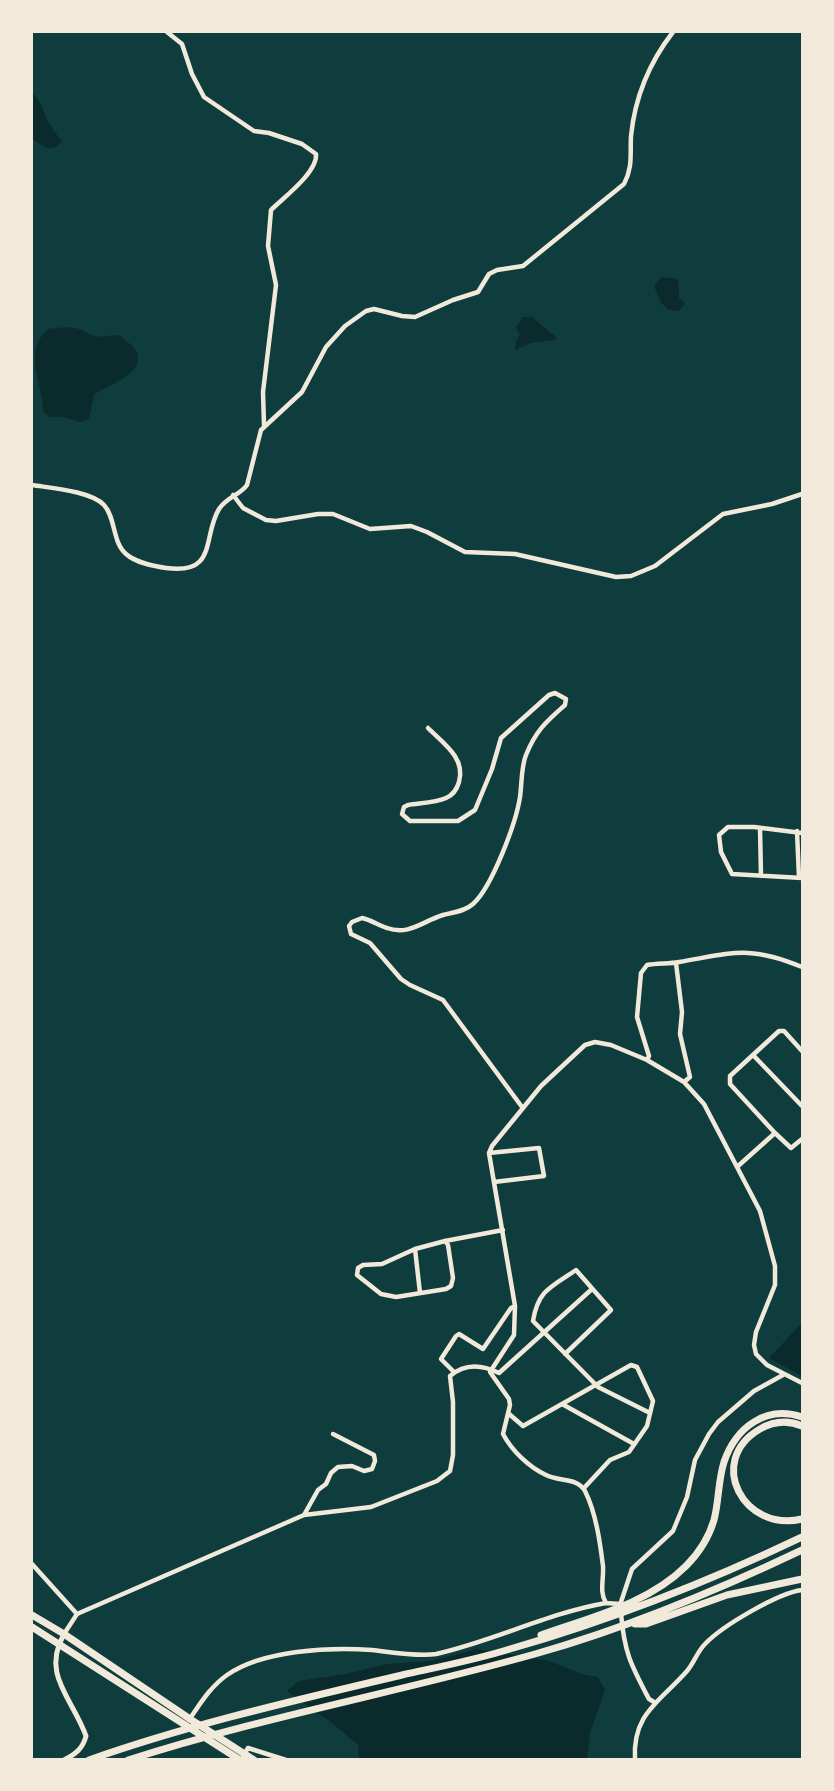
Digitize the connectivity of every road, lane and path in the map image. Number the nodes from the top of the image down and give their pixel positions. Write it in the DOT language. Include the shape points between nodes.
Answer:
graph roads {
  1 [pos="167,32"];
  2 [pos="673,32"];
  3 [pos="264,426"];
  4 [pos="32,485"];
  5 [pos="803,494"];
  6 [pos="233,495"];
  7 [pos="428,728"];
  8 [pos="760,828"];
  9 [pos="800,832"];
  10 [pos="761,876"];
  11 [pos="801,878"];
  12 [pos="676,963"];
  13 [pos="803,967"];
  14 [pos="803,1051"];
  15 [pos="752,1055"];
  16 [pos="647,1060"];
  17 [pos="684,1082"];
  18 [pos="803,1106"];
  19 [pos="522,1107"];
  20 [pos="775,1133"];
  21 [pos="803,1139"];
  22 [pos="489,1153"];
  23 [pos="737,1167"];
  24 [pos="495,1182"];
  25 [pos="503,1230"];
  26 [pos="445,1241"];
  27 [pos="415,1249"];
  28 [pos="592,1289"];
  29 [pos="420,1293"];
  30 [pos="515,1306"];
  31 [pos="544,1332"];
  32 [pos="565,1354"];
  33 [pos="491,1369"];
  34 [pos="454,1373"];
  35 [pos="783,1375"];
  36 [pos="803,1383"];
  37 [pos="596,1385"];
  38 [pos="562,1404"];
  39 [pos="509,1413"];
  40 [pos="650,1413"];
  41 [pos="803,1417"];
  42 [pos="803,1426"];
  43 [pos="333,1434"];
  44 [pos="634,1444"];
  45 [pos="584,1488"];
  46 [pos="304,1515"];
  47 [pos="803,1519"];
  48 [pos="803,1537"];
  49 [pos="803,1550"];
  50 [pos="32,1564"];
  51 [pos="803,1579"];
  52 [pos="803,1590"];
  53 [pos="606,1603"];
  54 [pos="620,1604"];
  55 [pos="632,1606"];
  56 [pos="77,1614"];
  57 [pos="32,1615"];
  58 [pos="629,1624"];
  59 [pos="32,1627"];
  60 [pos="64,1634"];
  61 [pos="58,1644"];
  62 [pos="654,1702"];
  63 [pos="188,1723"];
  64 [pos="242,1757"];
  65 [pos="64,1759"];
  66 [pos="89,1759"];
  67 [pos="128,1759"];
  68 [pos="254,1759"];
  69 [pos="286,1759"];
  70 [pos="635,1759"];
  1 -- 3 [label="street" via="182,44 204,97 254,131 302,144 316,154 310,172 271,210 268,246 276,285 263,392"];
  2 -- 3 [label="street" via="639,91 631,137 632,165 624,184 523,265 489,274 478,292 415,317 374,309 357,316 326,347 302,393"];
  3 -- 6 [label="street" via="247,485"];
  4 -- 6 [label="street" via="94,498 107,509 125,554 154,566 178,569 202,560 216,514"];
  5 -- 6 [label="street" via="723,513 655,566 616,577 516,554 465,552 411,526 370,529 333,514 266,520 243,508"];
  7 -- 19 [label="street" via="453,752 459,782 450,797 408,805 402,814 410,821 458,821 475,810 501,738 549,695 566,699 524,758 519,800 504,849 473,904 408,930 386,928 362,918 349,926 351,934 370,943 401,979 443,1000"];
  8 -- 9 [label="street"];
  8 -- 10 [label="street"];
  8 -- 10 [label="street" via="728,827 719,835 732,874"];
  9 -- 11 [label="street"];
  10 -- 11 [label="street"];
  12 -- 13 [label="street" via="748,951"];
  12 -- 16 [label="street" via="642,968 638,1017"];
  12 -- 17 [label="street" via="680,1034 690,1077"];
  14 -- 15 [label="street" via="779,1031"];
  15 -- 18 [label="street"];
  15 -- 20 [label="street" via="730,1076 730,1084"];
  16 -- 17 [label="street"];
  16 -- 19 [label="street" via="603,1042 585,1045"];
  17 -- 23 [label="street" via="704,1104"];
  19 -- 22 [label="street"];
  20 -- 21 [label="street" via="791,1148"];
  20 -- 23 [label="street"];
  22 -- 24 [label="street"];
  22 -- 24 [label="street" via="539,1148 544,1176"];
  23 -- 35 [label="street" via="760,1212 775,1266 775,1285 754,1345 756,1354"];
  24 -- 25 [label="street"];
  25 -- 26 [label="street"];
  25 -- 30 [label="street"];
  26 -- 27 [label="street"];
  26 -- 29 [label="street" via="451,1286"];
  27 -- 29 [label="street"];
  27 -- 29 [label="street" via="382,1264 363,1265 357,1275 381,1294"];
  28 -- 31 [label="street"];
  28 -- 31 [label="street" via="576,1270 544,1292 536,1303 533,1321"];
  28 -- 32 [label="street" via="611,1310"];
  30 -- 33 [label="street" via="511,1343"];
  30 -- 34 [label="street" via="483,1349 456,1336 442,1359"];
  31 -- 32 [label="street"];
  31 -- 33 [label="street" via="499,1373"];
  32 -- 37 [label="street"];
  33 -- 34 [label="street" via="477,1366"];
  33 -- 39 [label="street" via="509,1399"];
  34 -- 46 [label="street" via="450,1381 453,1455 446,1475 371,1507"];
  35 -- 36 [label="street"];
  35 -- 54 [label="street" via="754,1391 709,1434 695,1460 673,1531 632,1569"];
  37 -- 38 [label="street"];
  37 -- 40 [label="street"];
  37 -- 40 [label="street" via="631,1365 637,1367 653,1401"];
  38 -- 39 [label="street" via="523,1426"];
  38 -- 44 [label="street"];
  39 -- 45 [label="street" via="503,1434 527,1463"];
  40 -- 44 [label="street"];
  41 -- 55 [label="highway" via="779,1412 767,1415 737,1436 724,1462 713,1522 704,1544 687,1565"];
  42 -- 47 [label="highway" via="775,1423 754,1433 741,1447 734,1468 737,1489 756,1512 786,1522"];
  43 -- 46 [label="street" via="374,1455 375,1461 372,1469 365,1471 338,1467"];
  44 -- 45 [label="street" via="629,1452 610,1460"];
  45 -- 53 [label="street" via="595,1523"];
  46 -- 56 [label="street"];
  48 -- 55 [label="highway" via="720,1576"];
  49 -- 58 [label="highway"];
  50 -- 56 [label="street"];
  51 -- 58 [label="highway" via="727,1595 646,1624"];
  52 -- 62 [label="street" via="770,1601 719,1632"];
  53 -- 54 [label="street"];
  53 -- 63 [label="street" via="433,1654 352,1649 268,1658 221,1679"];
  54 -- 62 [label="street" via="628,1658"];
  55 -- 66 [label="highway" via="476,1658 227,1718"];
  56 -- 60 [label="street"];
  57 -- 60 [label="highway"];
  58 -- 67 [label="highway" via="511,1661"];
  59 -- 61 [label="highway"];
  60 -- 61 [label="street"];
  60 -- 63 [label="highway"];
  61 -- 63 [label="highway"];
  61 -- 65 [label="street" via="54,1662 58,1678 86,1735 79,1751"];
  62 -- 70 [label="street" via="639,1729"];
  63 -- 64 [label="highway"];
  64 -- 68 [label="highway"];
  64 -- 69 [label="street" via="248,1748"];
}
